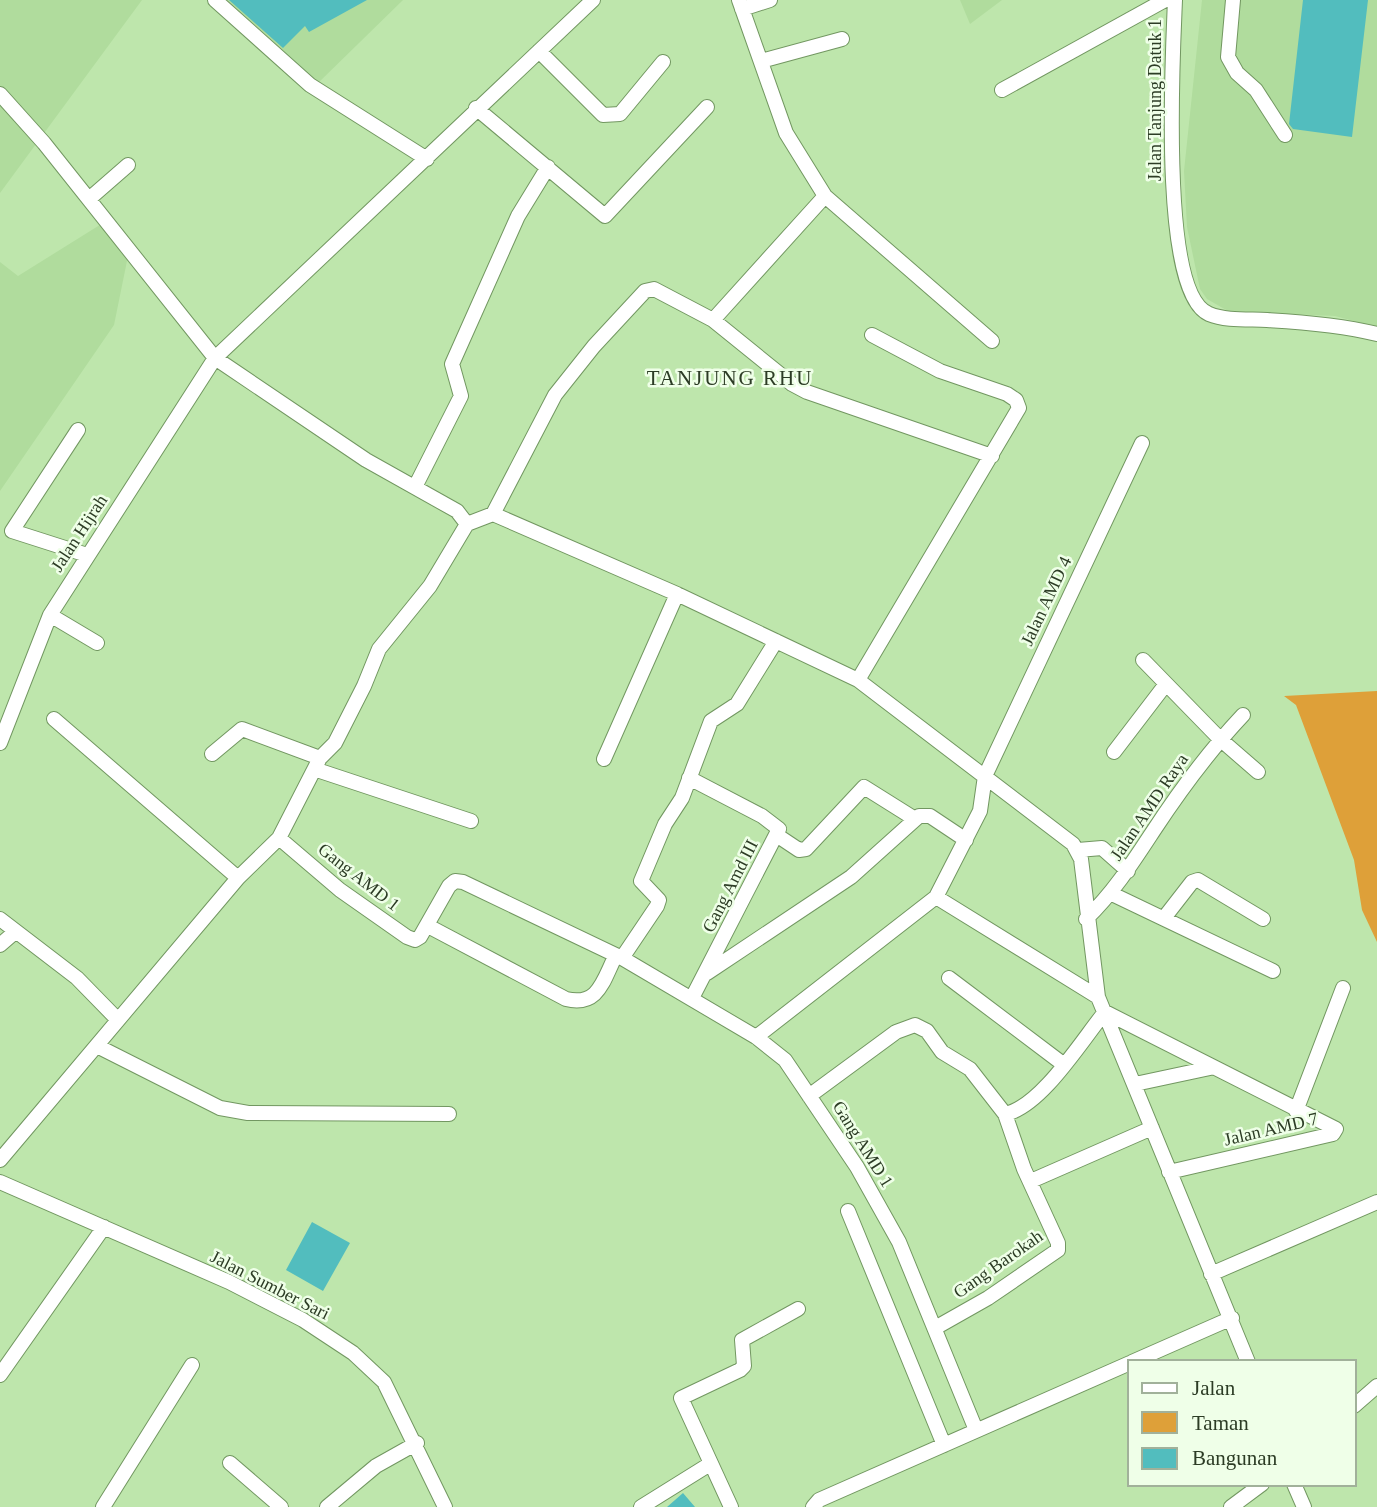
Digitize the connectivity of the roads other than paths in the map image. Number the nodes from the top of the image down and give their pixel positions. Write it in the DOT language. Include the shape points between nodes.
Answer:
graph roads {
  1 [pos="215,0"];
  2 [pos="593,0"];
  3 [pos="770,0"];
  4 [pos="1165,0"];
  5 [pos="1174,0"];
  6 [pos="1233,0"];
  7 [pos="740,5"];
  8 [pos="842,39"];
  9 [pos="539,51"];
  10 [pos="761,61"];
  11 [pos="663,62"];
  12 [pos="1002,90"];
  13 [pos="0,94"];
  14 [pos="707,107"];
  15 [pos="476,108"];
  16 [pos="1285,135"];
  17 [pos="427,159"];
  18 [pos="128,165"];
  19 [pos="548,167"];
  20 [pos="825,195"];
  21 [pos="89,199"];
  22 [pos="713,320"];
  23 [pos="1377,334"];
  24 [pos="872,335"];
  25 [pos="992,341"];
  26 [pos="215,358"];
  27 [pos="78,430"];
  28 [pos="1142,443"];
  29 [pos="992,456"];
  30 [pos="416,485"];
  31 [pos="493,513"];
  32 [pos="467,524"];
  33 [pos="87,555"];
  34 [pos="677,594"];
  35 [pos="50,615"];
  36 [pos="776,641"];
  37 [pos="97,643"];
  38 [pos="1143,660"];
  39 [pos="858,680"];
  40 [pos="1166,684"];
  41 [pos="1243,715"];
  42 [pos="54,719"];
  43 [pos="1220,739"];
  44 [pos="0,743"];
  45 [pos="1114,752"];
  46 [pos="212,754"];
  47 [pos="604,759"];
  48 [pos="319,764"];
  49 [pos="1258,772"];
  50 [pos="985,776"];
  51 [pos="689,778"];
  52 [pos="915,819"];
  53 [pos="471,821"];
  54 [pos="778,836"];
  55 [pos="279,838"];
  56 [pos="966,840"];
  57 [pos="1078,850"];
  58 [pos="1128,871"];
  59 [pos="238,877"];
  60 [pos="1112,894"];
  61 [pos="936,897"];
  62 [pos="1164,918"];
  63 [pos="0,919"];
  64 [pos="1086,919"];
  65 [pos="1263,919"];
  66 [pos="428,926"];
  67 [pos="15,932"];
  68 [pos="0,945"];
  69 [pos="619,957"];
  70 [pos="1273,971"];
  71 [pos="707,973"];
  72 [pos="949,978"];
  73 [pos="1343,988"];
  74 [pos="1098,997"];
  75 [pos="692,998"];
  76 [pos="1105,1012"];
  77 [pos="118,1020"];
  78 [pos="756,1037"];
  79 [pos="97,1046"];
  80 [pos="1063,1064"];
  81 [pos="1210,1068"];
  82 [pos="1135,1084"];
  83 [pos="809,1096"];
  84 [pos="1296,1111"];
  85 [pos="449,1114"];
  86 [pos="1005,1114"];
  87 [pos="1152,1128"];
  88 [pos="0,1160"];
  89 [pos="1169,1172"];
  90 [pos="1031,1181"];
  91 [pos="0,1182"];
  92 [pos="1377,1202"];
  93 [pos="848,1212"];
  94 [pos="104,1227"];
  95 [pos="1211,1274"];
  96 [pos="798,1308"];
  97 [pos="1232,1318"];
  98 [pos="935,1328"];
  99 [pos="1136,1360"];
  100 [pos="1247,1360"];
  101 [pos="1128,1363"];
  102 [pos="192,1365"];
  103 [pos="0,1375"];
  104 [pos="1377,1386"];
  105 [pos="1356,1404"];
  106 [pos="976,1430"];
  107 [pos="417,1443"];
  108 [pos="944,1445"];
  109 [pos="230,1463"];
  110 [pos="710,1464"];
  111 [pos="1259,1486"];
  112 [pos="1295,1486"];
  113 [pos="103,1507"];
  114 [pos="281,1507"];
  115 [pos="327,1507"];
  116 [pos="445,1507"];
  117 [pos="640,1507"];
  118 [pos="731,1507"];
  119 [pos="813,1507"];
  120 [pos="1231,1507"];
  121 [pos="1304,1507"];
  1 -- 17 [label="street" via="310,85"];
  2 -- 9 [label="street, Jalan Hijrah"];
  3 -- 7 [label="street"];
  4 -- 12 [label="street"];
  5 -- 23 [label="street, Jalan Tanjung Datuk 1" via="1172,174 1186,277 1194,301 1205,312 1220,317 1313,323"];
  6 -- 16 [label="street" via="1228,57"];
  7 -- 10 [label="street"];
  8 -- 10 [label="street"];
  9 -- 11 [label="street" via="603,115 612,116 620,114"];
  9 -- 15 [label="street, Jalan Hijrah"];
  10 -- 20 [label="street" via="786,132"];
  13 -- 21 [label="street"];
  14 -- 19 [label="street" via="605,216"];
  15 -- 17 [label="street, Jalan Hijrah"];
  15 -- 19 [label="street"];
  17 -- 26 [label="street, Jalan Hijrah"];
  18 -- 21 [label="street"];
  19 -- 30 [label="street" via="518,216 452,364 461,396"];
  20 -- 22 [label="street"];
  20 -- 25 [label="street"];
  21 -- 26 [label="street"];
  22 -- 29 [label="street" via="807,392"];
  22 -- 31 [label="street" via="654,289 645,291 555,395"];
  24 -- 29 [label="street" via="940,371 1016,400 1018,411"];
  26 -- 30 [label="street" via="366,460"];
  26 -- 33 [label="street, Jalan Hijrah"];
  27 -- 33 [label="street" via="12,531"];
  28 -- 50 [label="street, Jalan AMD 4"];
  29 -- 39 [label="street"];
  30 -- 32 [label="street" via="457,511"];
  31 -- 32 [label="street"];
  31 -- 34 [label="street"];
  32 -- 48 [label="street" via="430,586 379,649 335,743"];
  33 -- 35 [label="street, Jalan Hijrah"];
  34 -- 36 [label="street"];
  34 -- 47 [label="street"];
  35 -- 37 [label="street"];
  35 -- 44 [label="street, Jalan Hijrah"];
  36 -- 39 [label="street"];
  36 -- 51 [label="street" via="737,704 711,721"];
  38 -- 40 [label="street"];
  39 -- 50 [label="street"];
  40 -- 43 [label="street"];
  40 -- 45 [label="street"];
  41 -- 43 [label="street, Jalan AMD Raya"];
  42 -- 59 [label="street"];
  43 -- 49 [label="street"];
  43 -- 58 [label="street, Jalan AMD Raya"];
  46 -- 48 [label="street" via="242,729"];
  48 -- 53 [label="street"];
  48 -- 55 [label="street"];
  50 -- 56 [label="street" via="983,802"];
  50 -- 57 [label="street"];
  51 -- 54 [label="street" via="776,824"];
  51 -- 69 [label="street" via="641,881 659,900 657,906"];
  52 -- 54 [label="street, Gang Amd III" via="864,787 806,849 799,850"];
  52 -- 56 [label="street" via="930,816"];
  52 -- 71 [label="street" via="851,877"];
  54 -- 71 [label="street, Gang Amd III"];
  55 -- 59 [label="street"];
  55 -- 66 [label="street, Gang AMD 1" via="340,890 407,937 415,940"];
  56 -- 61 [label="street"];
  57 -- 58 [label="street" via="1098,846"];
  57 -- 64 [label="street"];
  58 -- 60 [label="street, Jalan AMD Raya"];
  59 -- 77 [label="street"];
  60 -- 62 [label="street"];
  60 -- 64 [label="street, Jalan AMD Raya"];
  61 -- 74 [label="street"];
  61 -- 78 [label="street"];
  62 -- 65 [label="street" via="1198,880"];
  62 -- 70 [label="street"];
  63 -- 67 [label="street"];
  64 -- 74 [label="street"];
  66 -- 69 [label="street" via="579,1002 594,996"];
  66 -- 69 [label="street, Gang AMD 1" via="449,886 463,882"];
  67 -- 68 [label="street"];
  67 -- 77 [label="street" via="77,978"];
  69 -- 75 [label="street, Gang AMD 1"];
  71 -- 75 [label="street, Gang Amd III"];
  72 -- 80 [label="street"];
  73 -- 84 [label="street, Jalan AMD 7"];
  74 -- 76 [label="street"];
  75 -- 78 [label="street, Gang AMD 1"];
  76 -- 80 [label="street"];
  76 -- 81 [label="street, Jalan AMD 7"];
  76 -- 82 [label="street"];
  77 -- 79 [label="street"];
  78 -- 83 [label="street, Gang AMD 1" via="785,1060"];
  79 -- 85 [label="street" via="220,1108 248,1113"];
  79 -- 88 [label="street"];
  80 -- 86 [label="street" via="1033,1098"];
  81 -- 82 [label="street"];
  81 -- 84 [label="street, Jalan AMD 7"];
  82 -- 87 [label="street"];
  83 -- 86 [label="street, Gang Barokah" via="896,1032 915,1025 927,1031 942,1052 979,1078"];
  83 -- 98 [label="street, Gang AMD 1" via="857,1167 899,1242"];
  84 -- 89 [label="street, Jalan AMD 7" via="1333,1126 1335,1132"];
  86 -- 90 [label="street, Gang Barokah"];
  87 -- 89 [label="street"];
  87 -- 90 [label="street"];
  89 -- 95 [label="street"];
  90 -- 98 [label="street, Gang Barokah" via="1058,1250"];
  91 -- 94 [label="street, Jalan Sumber Sari"];
  92 -- 95 [label="street"];
  93 -- 108 [label="street"];
  94 -- 103 [label="street"];
  94 -- 107 [label="street, Jalan Sumber Sari" via="229,1282 303,1320 354,1353 384,1382"];
  95 -- 97 [label="street"];
  96 -- 110 [label="street" via="742,1340 744,1366 740,1370 681,1398"];
  97 -- 99 [label="street"];
  97 -- 100 [label="street"];
  98 -- 106 [label="street, Gang AMD 1"];
  101 -- 106 [label="street"];
  102 -- 113 [label="street"];
  104 -- 105 [label="street"];
  106 -- 108 [label="street"];
  107 -- 115 [label="street" via="376,1466"];
  107 -- 116 [label="street, Jalan Sumber Sari"];
  108 -- 119 [label="street" via="819,1500"];
  109 -- 114 [label="street"];
  110 -- 117 [label="street"];
  110 -- 118 [label="street"];
  111 -- 120 [label="street"];
  112 -- 121 [label="street"];
}
